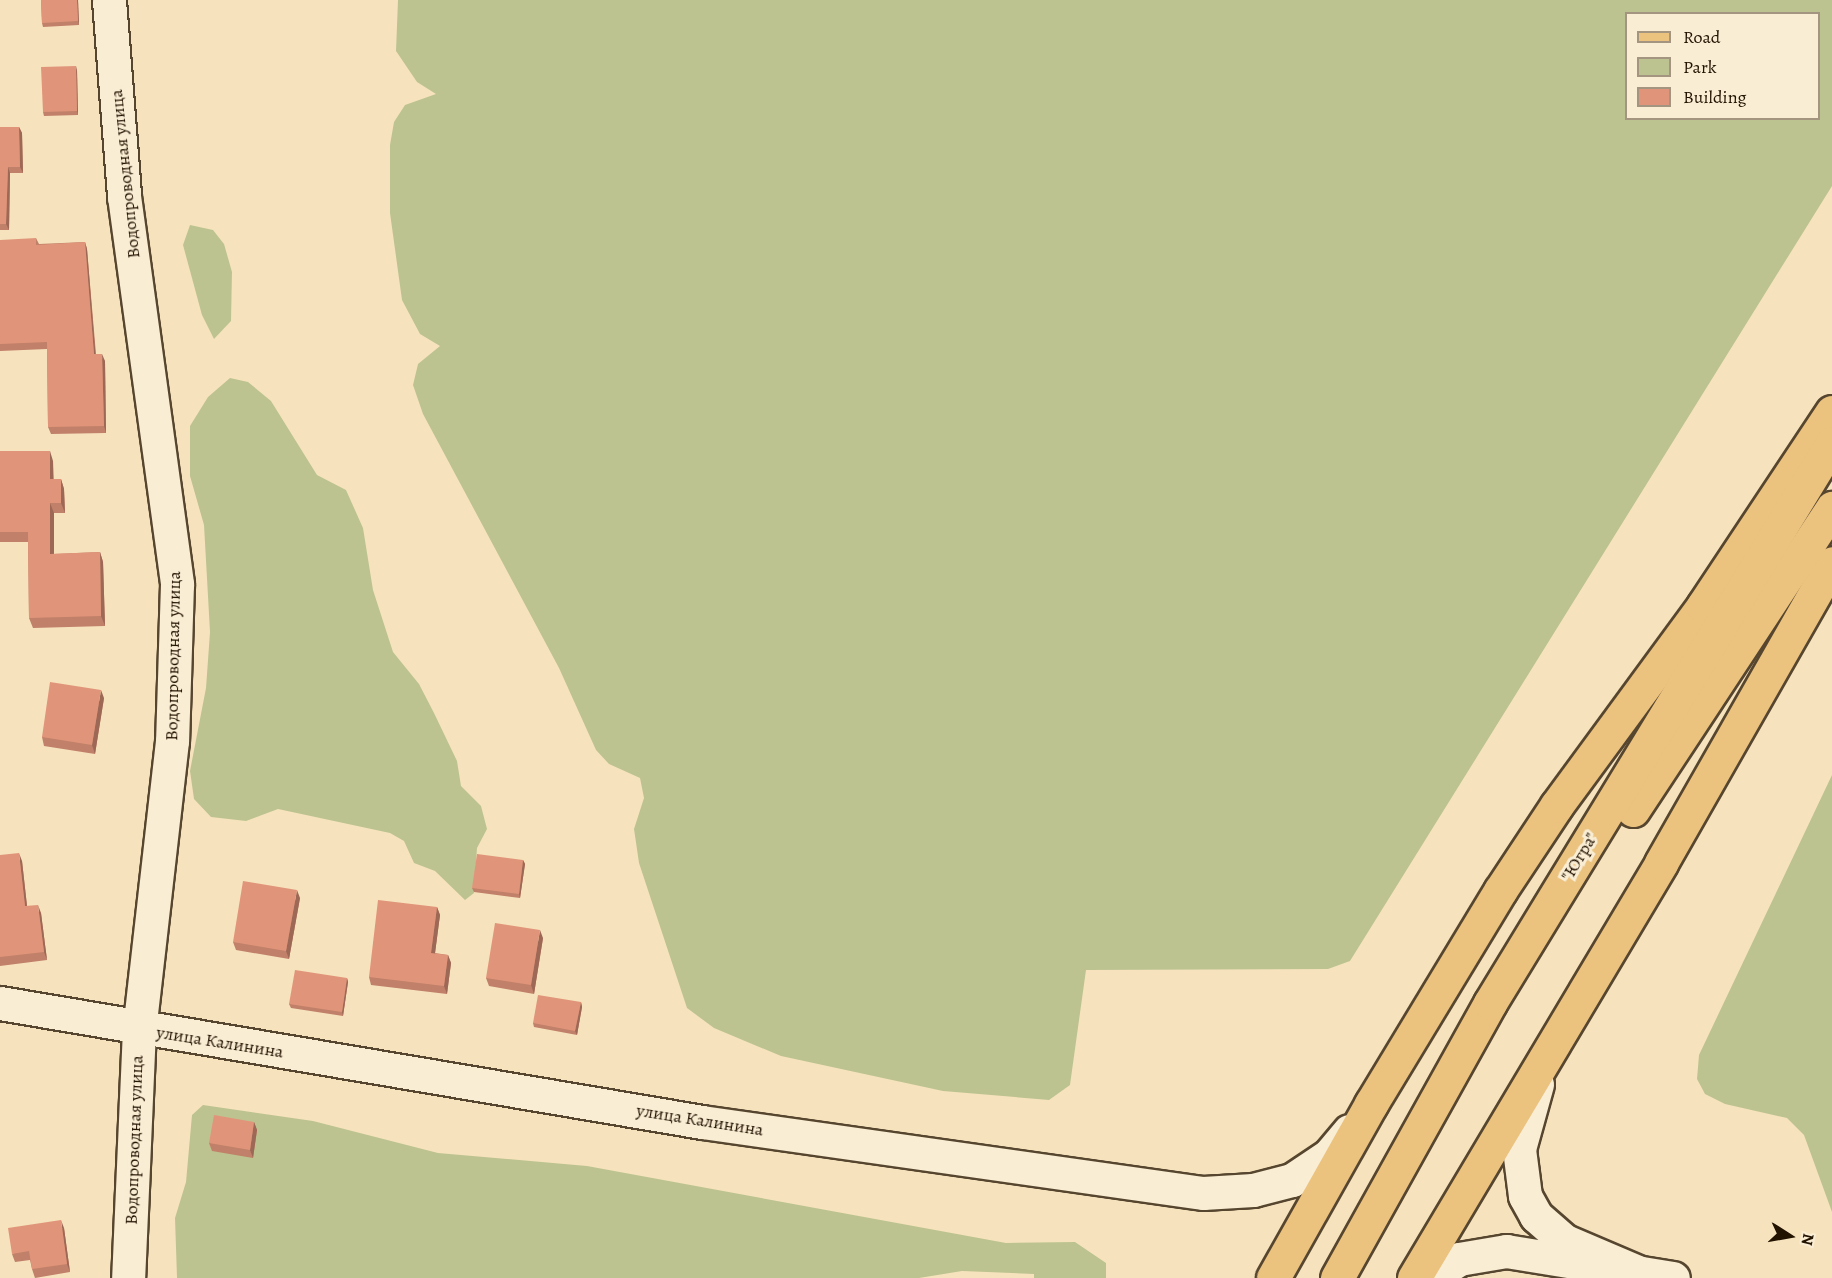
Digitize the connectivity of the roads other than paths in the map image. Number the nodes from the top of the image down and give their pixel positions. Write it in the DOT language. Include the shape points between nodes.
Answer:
graph roads {
  1 [pos="109,0"];
  2 [pos="1832,412"];
  3 [pos="1832,443"];
  4 [pos="1832,508"];
  5 [pos="1832,563"];
  6 [pos="0,1003"];
  7 [pos="139,1029"];
  8 [pos="1549,1049"];
  9 [pos="1371,1104"];
  10 [pos="1638,1272"];
  11 [pos="128,1278"];
  12 [pos="1273,1278"];
  13 [pos="1414,1278"];
  14 [pos="1430,1278"];
  15 [pos="1673,1278"];
  1 -- 7 [label="street, Водопроводная улица" via="124,196 177,585 172,741"];
  2 -- 9 [label="main road" via="1703,606 1557,805 1438,990"];
  3 -- 4 [label="main road, \"Югра\"" via="1490,1003 1337,1278 1638,802"];
  5 -- 8 [label="main road" via="1661,863"];
  6 -- 7 [label="street, улица Калинина"];
  7 -- 9 [label="street, улица Калинина" via="702,1122 1228,1194 1273,1186 1308,1172 1329,1155"];
  7 -- 11 [label="street, Водопроводная улица"];
  8 -- 10 [label="street" via="1519,1149 1525,1196 1547,1230"];
  8 -- 13 [label="main road"];
  9 -- 12 [label="main road"];
  10 -- 14 [label="street" via="1487,1251 1459,1258"];
  10 -- 15 [label="street"];
}
